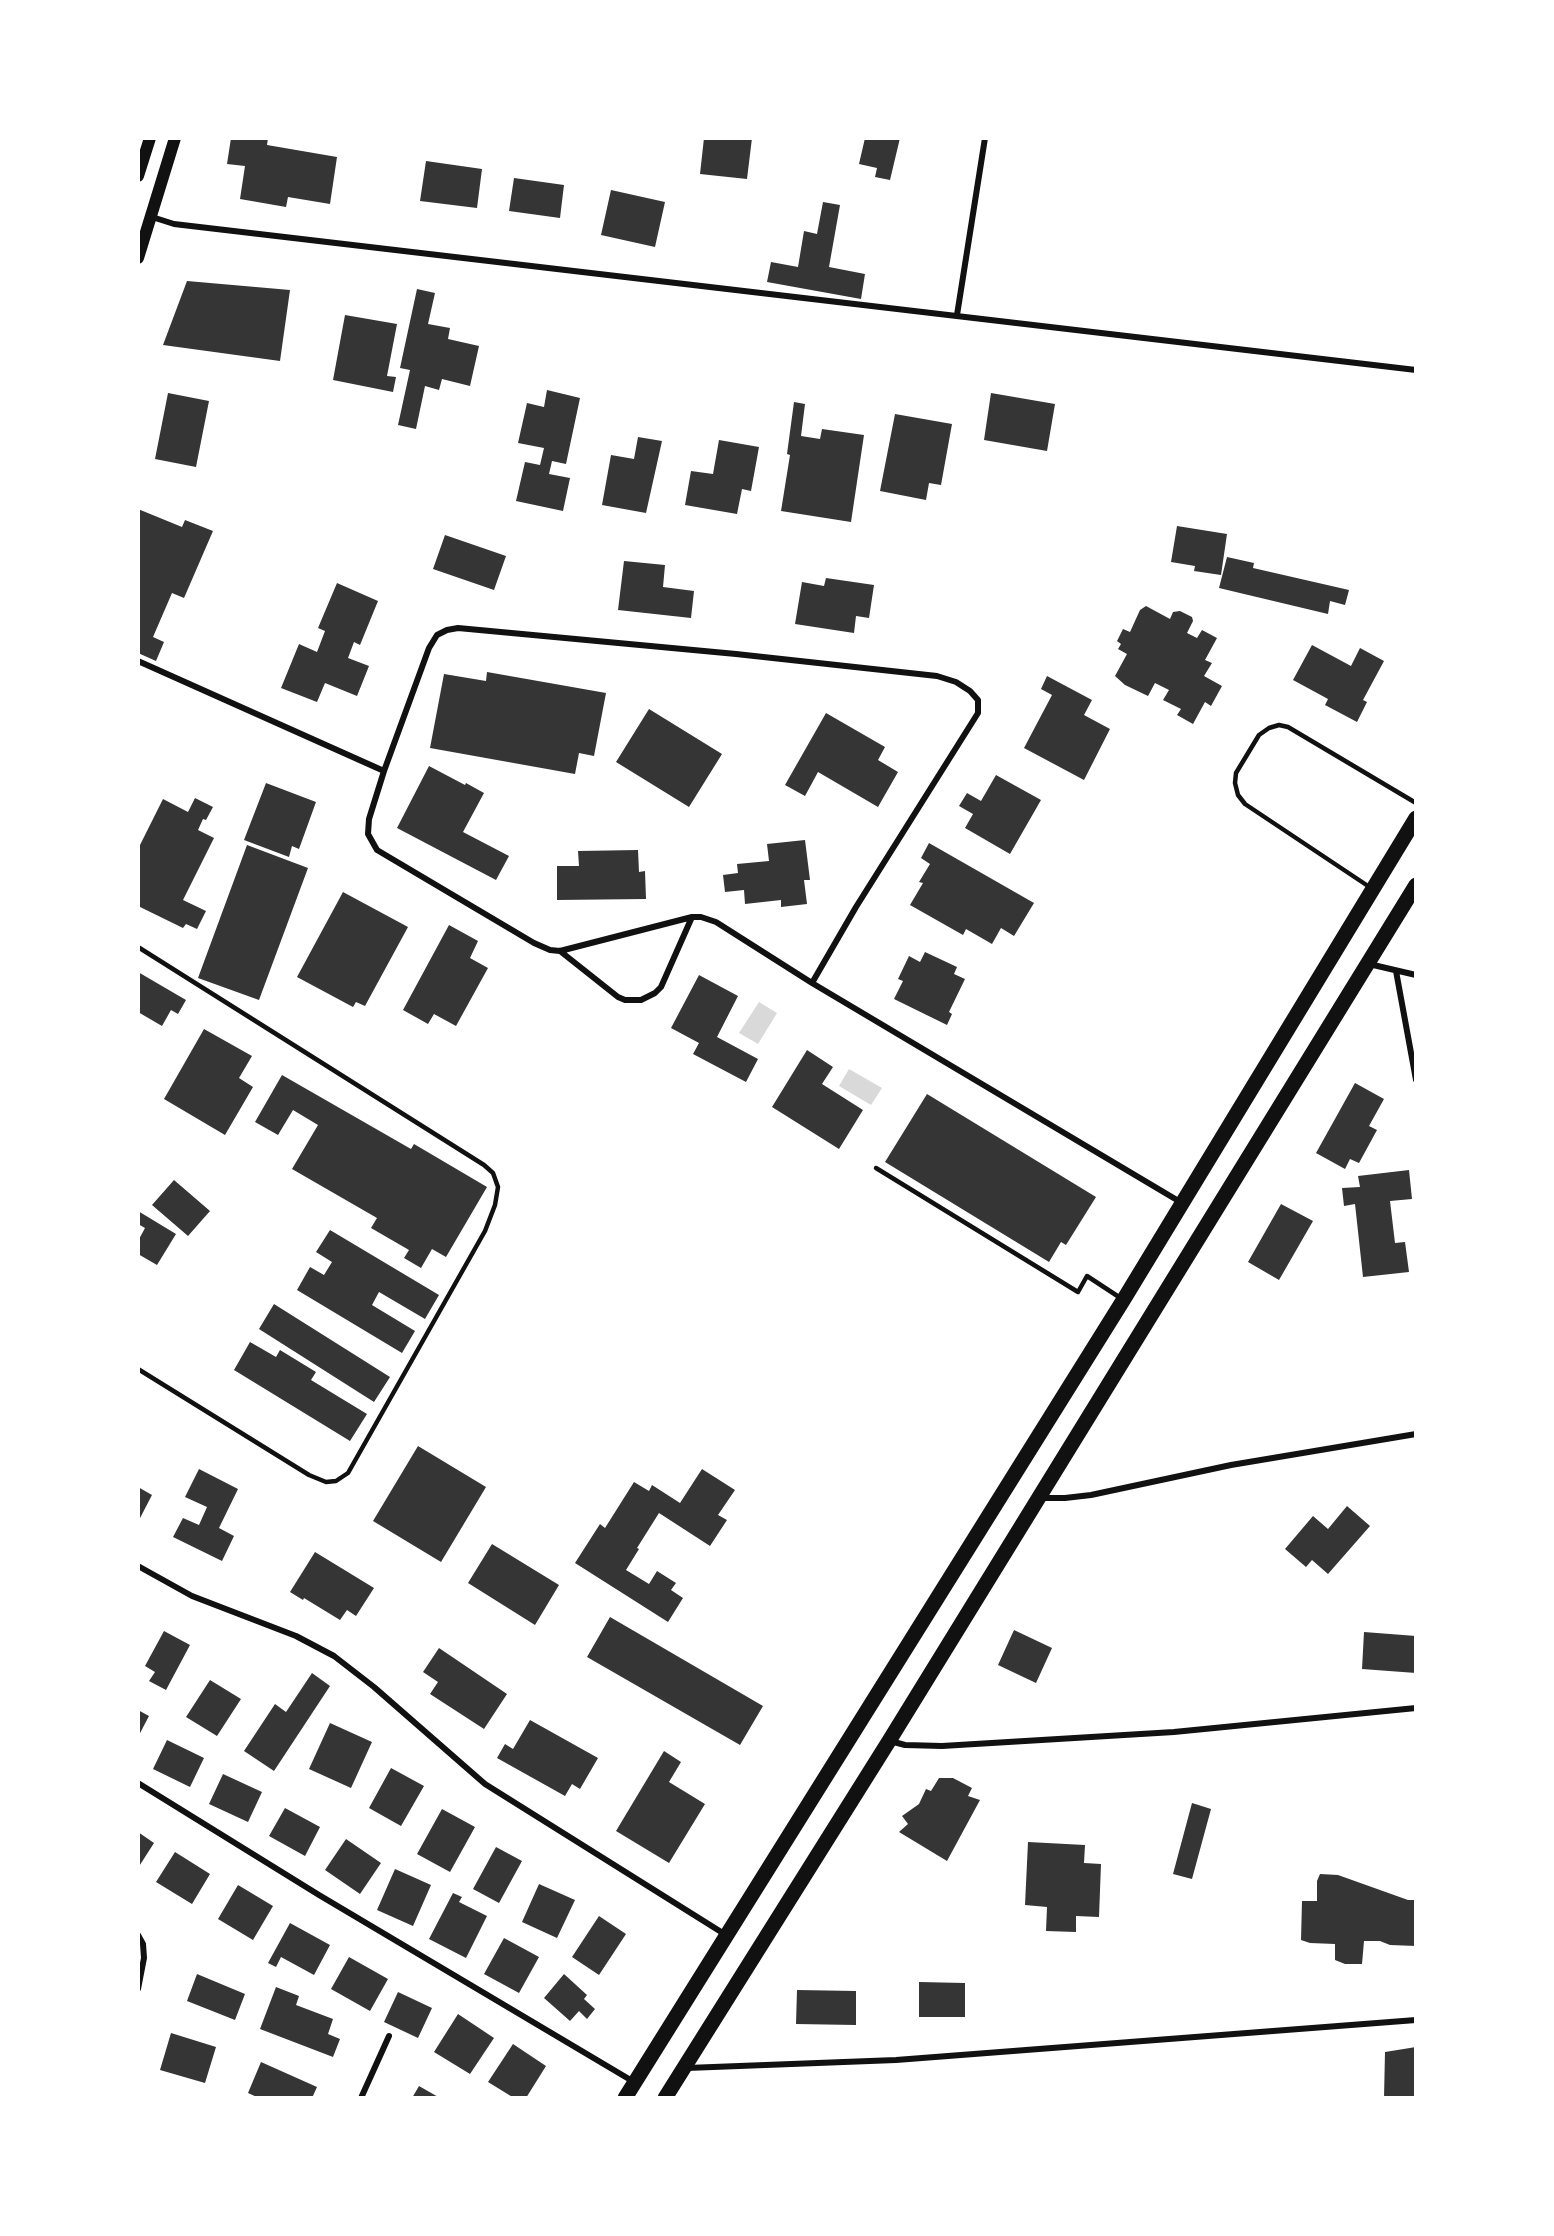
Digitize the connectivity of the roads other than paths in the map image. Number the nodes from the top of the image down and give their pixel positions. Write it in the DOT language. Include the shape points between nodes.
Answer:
graph roads {
  1 [pos="150,138"];
  2 [pos="175,138"];
  3 [pos="985,138"];
  4 [pos="138,176"];
  5 [pos="152,217"];
  6 [pos="138,258"];
  7 [pos="957,315"];
  8 [pos="1416,370"];
  9 [pos="138,661"];
  10 [pos="384,771"];
  11 [pos="1416,803"];
  12 [pos="1416,818"];
  13 [pos="1416,885"];
  14 [pos="1372,889"];
  15 [pos="693,917"];
  16 [pos="138,947"];
  17 [pos="560,951"];
  18 [pos="1368,963"];
  19 [pos="1396,971"];
  20 [pos="1416,975"];
  21 [pos="812,983"];
  22 [pos="1416,1080"];
  23 [pos="876,1168"];
  24 [pos="1182,1204"];
  25 [pos="1124,1299"];
  26 [pos="138,1369"];
  27 [pos="1416,1434"];
  28 [pos="1039,1498"];
  29 [pos="138,1566"];
  30 [pos="1416,1708"];
  31 [pos="890,1741"];
  32 [pos="138,1783"];
  33 [pos="138,1935"];
  34 [pos="727,1936"];
  35 [pos="138,1989"];
  36 [pos="1416,2020"];
  37 [pos="388,2036"];
  38 [pos="683,2068"];
  39 [pos="635,2083"];
  40 [pos="362,2098"];
  41 [pos="625,2098"];
  42 [pos="665,2098"];
  1 -- 4 [label="main road"];
  2 -- 5 [label="main road"];
  3 -- 7 [label="street"];
  5 -- 6 [label="main road"];
  5 -- 7 [label="street" via="174,224"];
  7 -- 8 [label="street"];
  9 -- 10 [label="street"];
  10 -- 17 [label="street" via="369,819 368,834 377,850 534,943"];
  10 -- 21 [label="street" via="429,648 437,635 458,628 736,654 937,676 956,682 978,700 978,713 855,907"];
  11 -- 14 [label="lane" via="1279,725 1259,735 1236,773 1238,795 1245,804"];
  12 -- 14 [label="main road"];
  13 -- 18 [label="main road"];
  14 -- 24 [label="main road"];
  15 -- 17 [label="street"];
  15 -- 17 [label="street" via="661,987 641,1000 618,997"];
  15 -- 21 [label="street" via="716,922"];
  16 -- 26 [label="lane" via="484,1165 498,1187 485,1232 348,1473 336,1481 326,1482 309,1475"];
  18 -- 19 [label="street"];
  18 -- 28 [label="main road"];
  19 -- 20 [label="street"];
  19 -- 22 [label="street"];
  21 -- 24 [label="street"];
  23 -- 25 [label="lane" via="1078,1292 1086,1276"];
  24 -- 25 [label="main road"];
  25 -- 34 [label="main road"];
  27 -- 28 [label="street" via="1231,1465 1091,1495"];
  28 -- 31 [label="main road"];
  29 -- 34 [label="street" via="192,1596 296,1636 334,1656 485,1784"];
  30 -- 31 [label="street" via="1163,1732 942,1746"];
  31 -- 38 [label="main road"];
  32 -- 39 [label="street"];
  33 -- 35 [label="street" via="144,1958"];
  34 -- 39 [label="main road"];
  36 -- 38 [label="street" via="896,2060"];
  37 -- 40 [label="street"];
  38 -- 42 [label="main road"];
  39 -- 41 [label="main road"];
}
